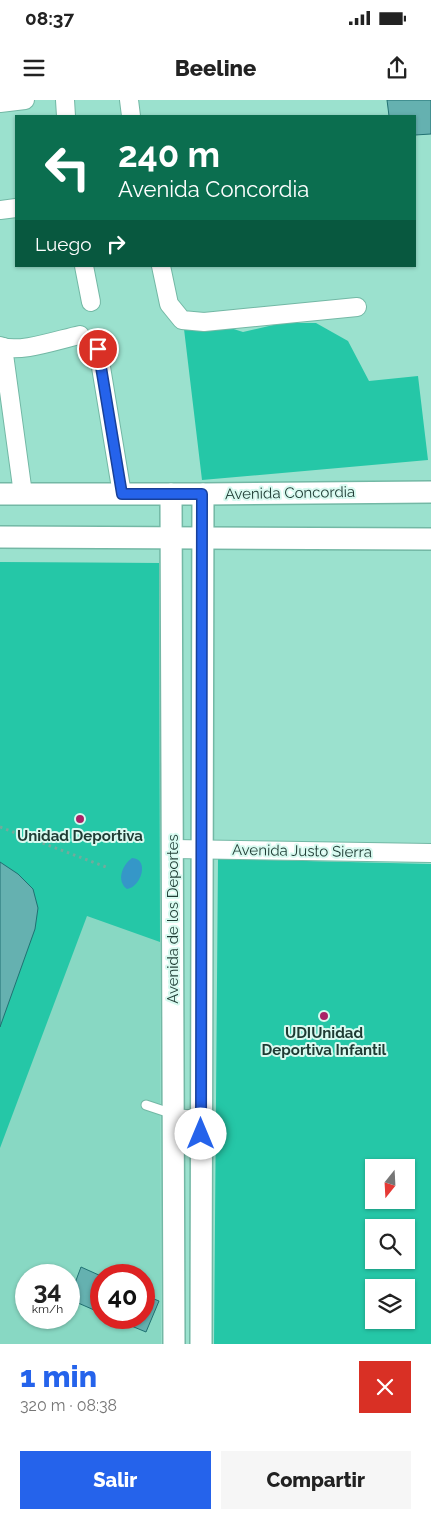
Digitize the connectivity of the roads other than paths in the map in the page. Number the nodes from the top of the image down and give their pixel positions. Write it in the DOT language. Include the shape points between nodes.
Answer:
graph roads {
  1 [pos="25,100"];
  2 [pos="65,100"];
  3 [pos="129,100"];
  4 [pos="0,103"];
  5 [pos="66,115"];
  6 [pos="131,115"];
  7 [pos="15,208"];
  8 [pos="0,210"];
  9 [pos="84,267"];
  10 [pos="161,267"];
  11 [pos="91,302"];
  12 [pos="357,307"];
  13 [pos="80,335"];
  14 [pos="1,346"];
  15 [pos="98,349"];
  16 [pos="431,492"];
  17 [pos="0,494"];
  18 [pos="23,494"];
  19 [pos="122,494"];
  20 [pos="171,494"];
  21 [pos="202,494"];
  22 [pos="0,537"];
  23 [pos="202,537"];
  24 [pos="172,538"];
  25 [pos="431,539"];
  26 [pos="173,849"];
  27 [pos="202,850"];
  28 [pos="431,853"];
  29 [pos="146,1105"];
  30 [pos="173,1114"];
  31 [pos="201,1115"];
  32 [pos="174,1344"];
  33 [pos="201,1344"];
  1 -- 4 [label="street"];
  2 -- 5 [label="street"];
  3 -- 6 [label="street"];
  7 -- 8 [label="street"];
  9 -- 11 [label="street"];
  10 -- 12 [label="street" via="169,304 182,320 204,322"];
  13 -- 14 [label="street" via="21,349"];
  14 -- 18 [label="street"];
  15 -- 19 [label="street"];
  16 -- 21 [label="street, Avenida Concordia"];
  17 -- 18 [label="street, Avenida Concordia"];
  18 -- 19 [label="street, Avenida Concordia"];
  19 -- 20 [label="street, Avenida Concordia"];
  20 -- 21 [label="street, Avenida Concordia"];
  20 -- 24 [label="street, Avenida de los Deportes"];
  21 -- 23 [label="street, Avenida de los Deportes"];
  22 -- 24 [label="street"];
  23 -- 24 [label="street"];
  23 -- 25 [label="street"];
  23 -- 27 [label="street, Avenida de los Deportes"];
  24 -- 26 [label="street, Avenida de los Deportes"];
  26 -- 27 [label="street, Avenida Justo Sierra"];
  26 -- 30 [label="street, Avenida de los Deportes"];
  27 -- 28 [label="street, Avenida Justo Sierra"];
  27 -- 31 [label="street, Avenida de los Deportes"];
  29 -- 30 [label="lane"];
  30 -- 31 [label="lane"];
  30 -- 32 [label="street, Avenida de los Deportes"];
  31 -- 33 [label="street, Avenida de los Deportes"];
}
